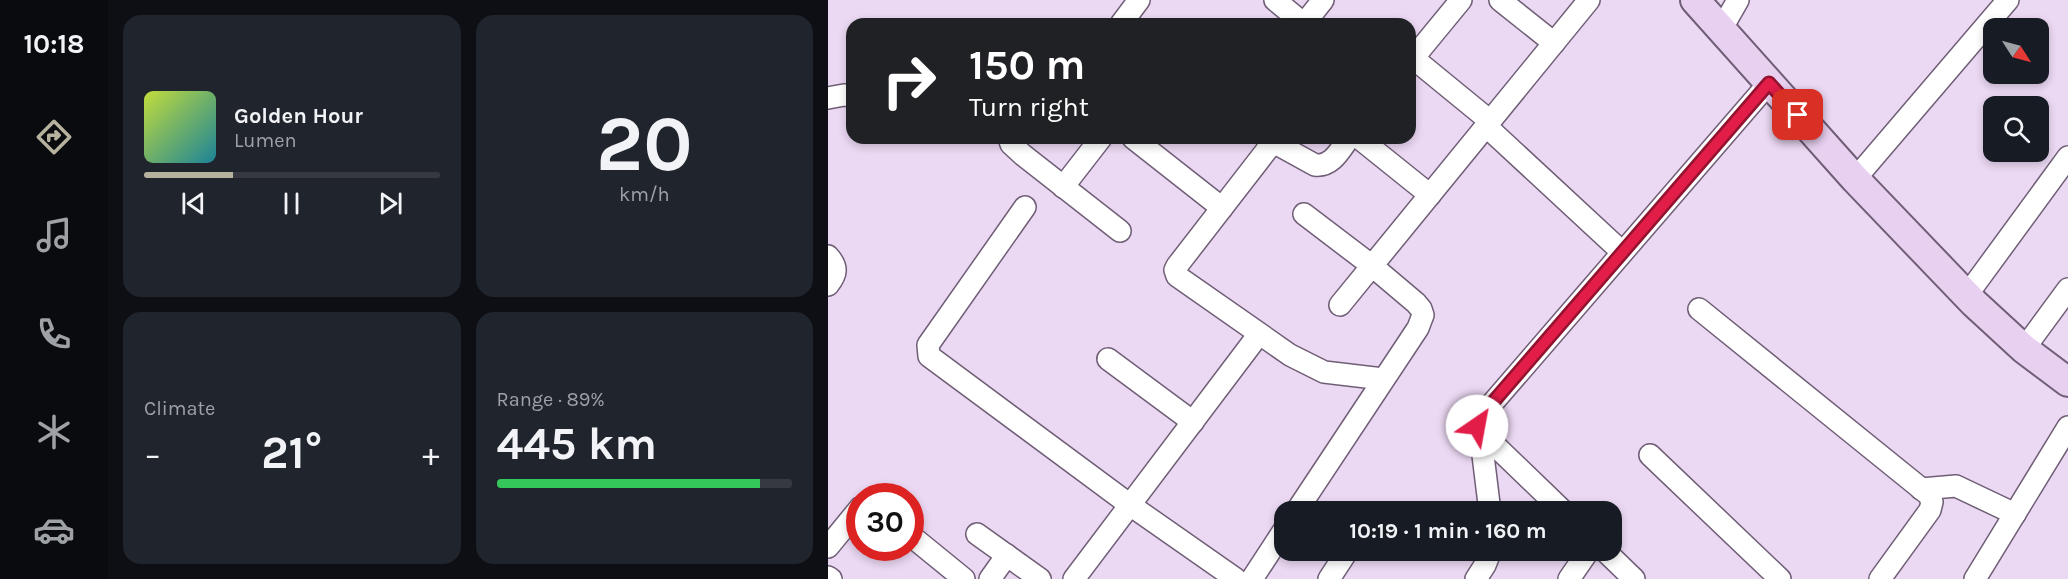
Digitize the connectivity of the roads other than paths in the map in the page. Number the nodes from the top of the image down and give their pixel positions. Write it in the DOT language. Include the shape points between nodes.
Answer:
graph roads {
  1 [pos="1139,0"];
  2 [pos="1275,0"];
  3 [pos="1323,0"];
  4 [pos="1461,0"];
  5 [pos="1500,0"];
  6 [pos="1589,0"];
  7 [pos="1695,0"];
  8 [pos="1738,0"];
  9 [pos="2008,0"];
  10 [pos="1126,18"];
  11 [pos="1297,18"];
  12 [pos="1309,18"];
  13 [pos="1722,28"];
  14 [pos="1554,44"];
  15 [pos="1416,55"];
  16 [pos="1416,63"];
  17 [pos="1769,83"];
  18 [pos="846,95"];
  19 [pos="828,98"];
  20 [pos="1488,124"];
  21 [pos="1011,144"];
  22 [pos="1096,144"];
  23 [pos="1141,144"];
  24 [pos="1267,144"];
  25 [pos="1277,144"];
  26 [pos="1344,144"];
  27 [pos="1366,144"];
  28 [pos="2068,157"];
  29 [pos="1855,179"];
  30 [pos="1064,187"];
  31 [pos="1430,195"];
  32 [pos="1025,207"];
  33 [pos="1222,208"];
  34 [pos="1304,213"];
  35 [pos="1120,231"];
  36 [pos="1622,252"];
  37 [pos="828,256"];
  38 [pos="1371,265"];
  39 [pos="828,285"];
  40 [pos="2068,288"];
  41 [pos="1967,295"];
  42 [pos="1340,305"];
  43 [pos="1699,309"];
  44 [pos="1259,334"];
  45 [pos="2025,349"];
  46 [pos="1108,359"];
  47 [pos="1383,379"];
  48 [pos="2068,382"];
  49 [pos="1193,422"];
  50 [pos="2068,427"];
  51 [pos="1480,431"];
  52 [pos="1650,455"];
  53 [pos="1921,489"];
  54 [pos="1303,501"];
  55 [pos="1489,501"];
  56 [pos="1553,501"];
  57 [pos="1130,505"];
  58 [pos="2015,514"];
  59 [pos="846,525"];
  60 [pos="977,534"];
  61 [pos="1274,545"];
  62 [pos="828,546"];
  63 [pos="924,546"];
  64 [pos="1007,555"];
  65 [pos="1340,561"];
  66 [pos="1487,561"];
  67 [pos="1581,561"];
  68 [pos="1615,561"];
  69 [pos="964,579"];
  70 [pos="990,579"];
  71 [pos="1040,579"];
  72 [pos="1074,579"];
  73 [pos="1236,579"];
  74 [pos="1252,579"];
  75 [pos="1329,579"];
  76 [pos="1476,579"];
  77 [pos="1569,579"];
  78 [pos="1634,579"];
  79 [pos="1780,579"];
  80 [pos="1880,579"];
  81 [pos="1975,579"];
  1 -- 10 [label="street"];
  2 -- 11 [label="street"];
  3 -- 12 [label="street"];
  4 -- 15 [label="street"];
  5 -- 14 [label="street"];
  6 -- 14 [label="street"];
  7 -- 13 [label="street"];
  8 -- 13 [label="street"];
  9 -- 29 [label="street"];
  13 -- 17 [label="street"];
  14 -- 20 [label="street"];
  16 -- 20 [label="street"];
  17 -- 29 [label="street"];
  17 -- 36 [label="street"];
  18 -- 19 [label="street"];
  20 -- 31 [label="street"];
  20 -- 36 [label="street"];
  21 -- 30 [label="street"];
  22 -- 30 [label="street"];
  23 -- 33 [label="street"];
  24 -- 33 [label="street"];
  25 -- 26 [label="street" via="1323,166"];
  27 -- 31 [label="street"];
  28 -- 41 [label="street"];
  29 -- 41 [label="street"];
  30 -- 35 [label="street"];
  31 -- 38 [label="street"];
  32 -- 57 [label="street" via="927,351"];
  33 -- 44 [label="street" via="1175,270 1177,276"];
  34 -- 38 [label="street"];
  36 -- 51 [label="street" via="1481,416 1477,426"];
  37 -- 39 [label="street" via="837,270"];
  38 -- 42 [label="street"];
  38 -- 47 [label="street" via="1416,303 1423,315"];
  40 -- 45 [label="street"];
  41 -- 45 [label="street"];
  43 -- 53 [label="street"];
  44 -- 47 [label="street" via="1324,372"];
  44 -- 49 [label="street"];
  45 -- 48 [label="street"];
  46 -- 49 [label="street"];
  47 -- 54 [label="street"];
  49 -- 57 [label="street"];
  50 -- 58 [label="street"];
  51 -- 55 [label="street"];
  51 -- 56 [label="street"];
  52 -- 79 [label="street"];
  53 -- 58 [label="street" via="1956,486"];
  53 -- 80 [label="street" via="1929,495 1930,510"];
  57 -- 72 [label="street"];
  57 -- 73 [label="street"];
  58 -- 81 [label="street"];
  59 -- 62 [label="street"];
  60 -- 64 [label="street"];
  61 -- 74 [label="street"];
  63 -- 69 [label="street"];
  64 -- 70 [label="street"];
  64 -- 71 [label="street"];
  65 -- 75 [label="street"];
  66 -- 76 [label="street"];
  67 -- 77 [label="street"];
  68 -- 78 [label="street"];
}
